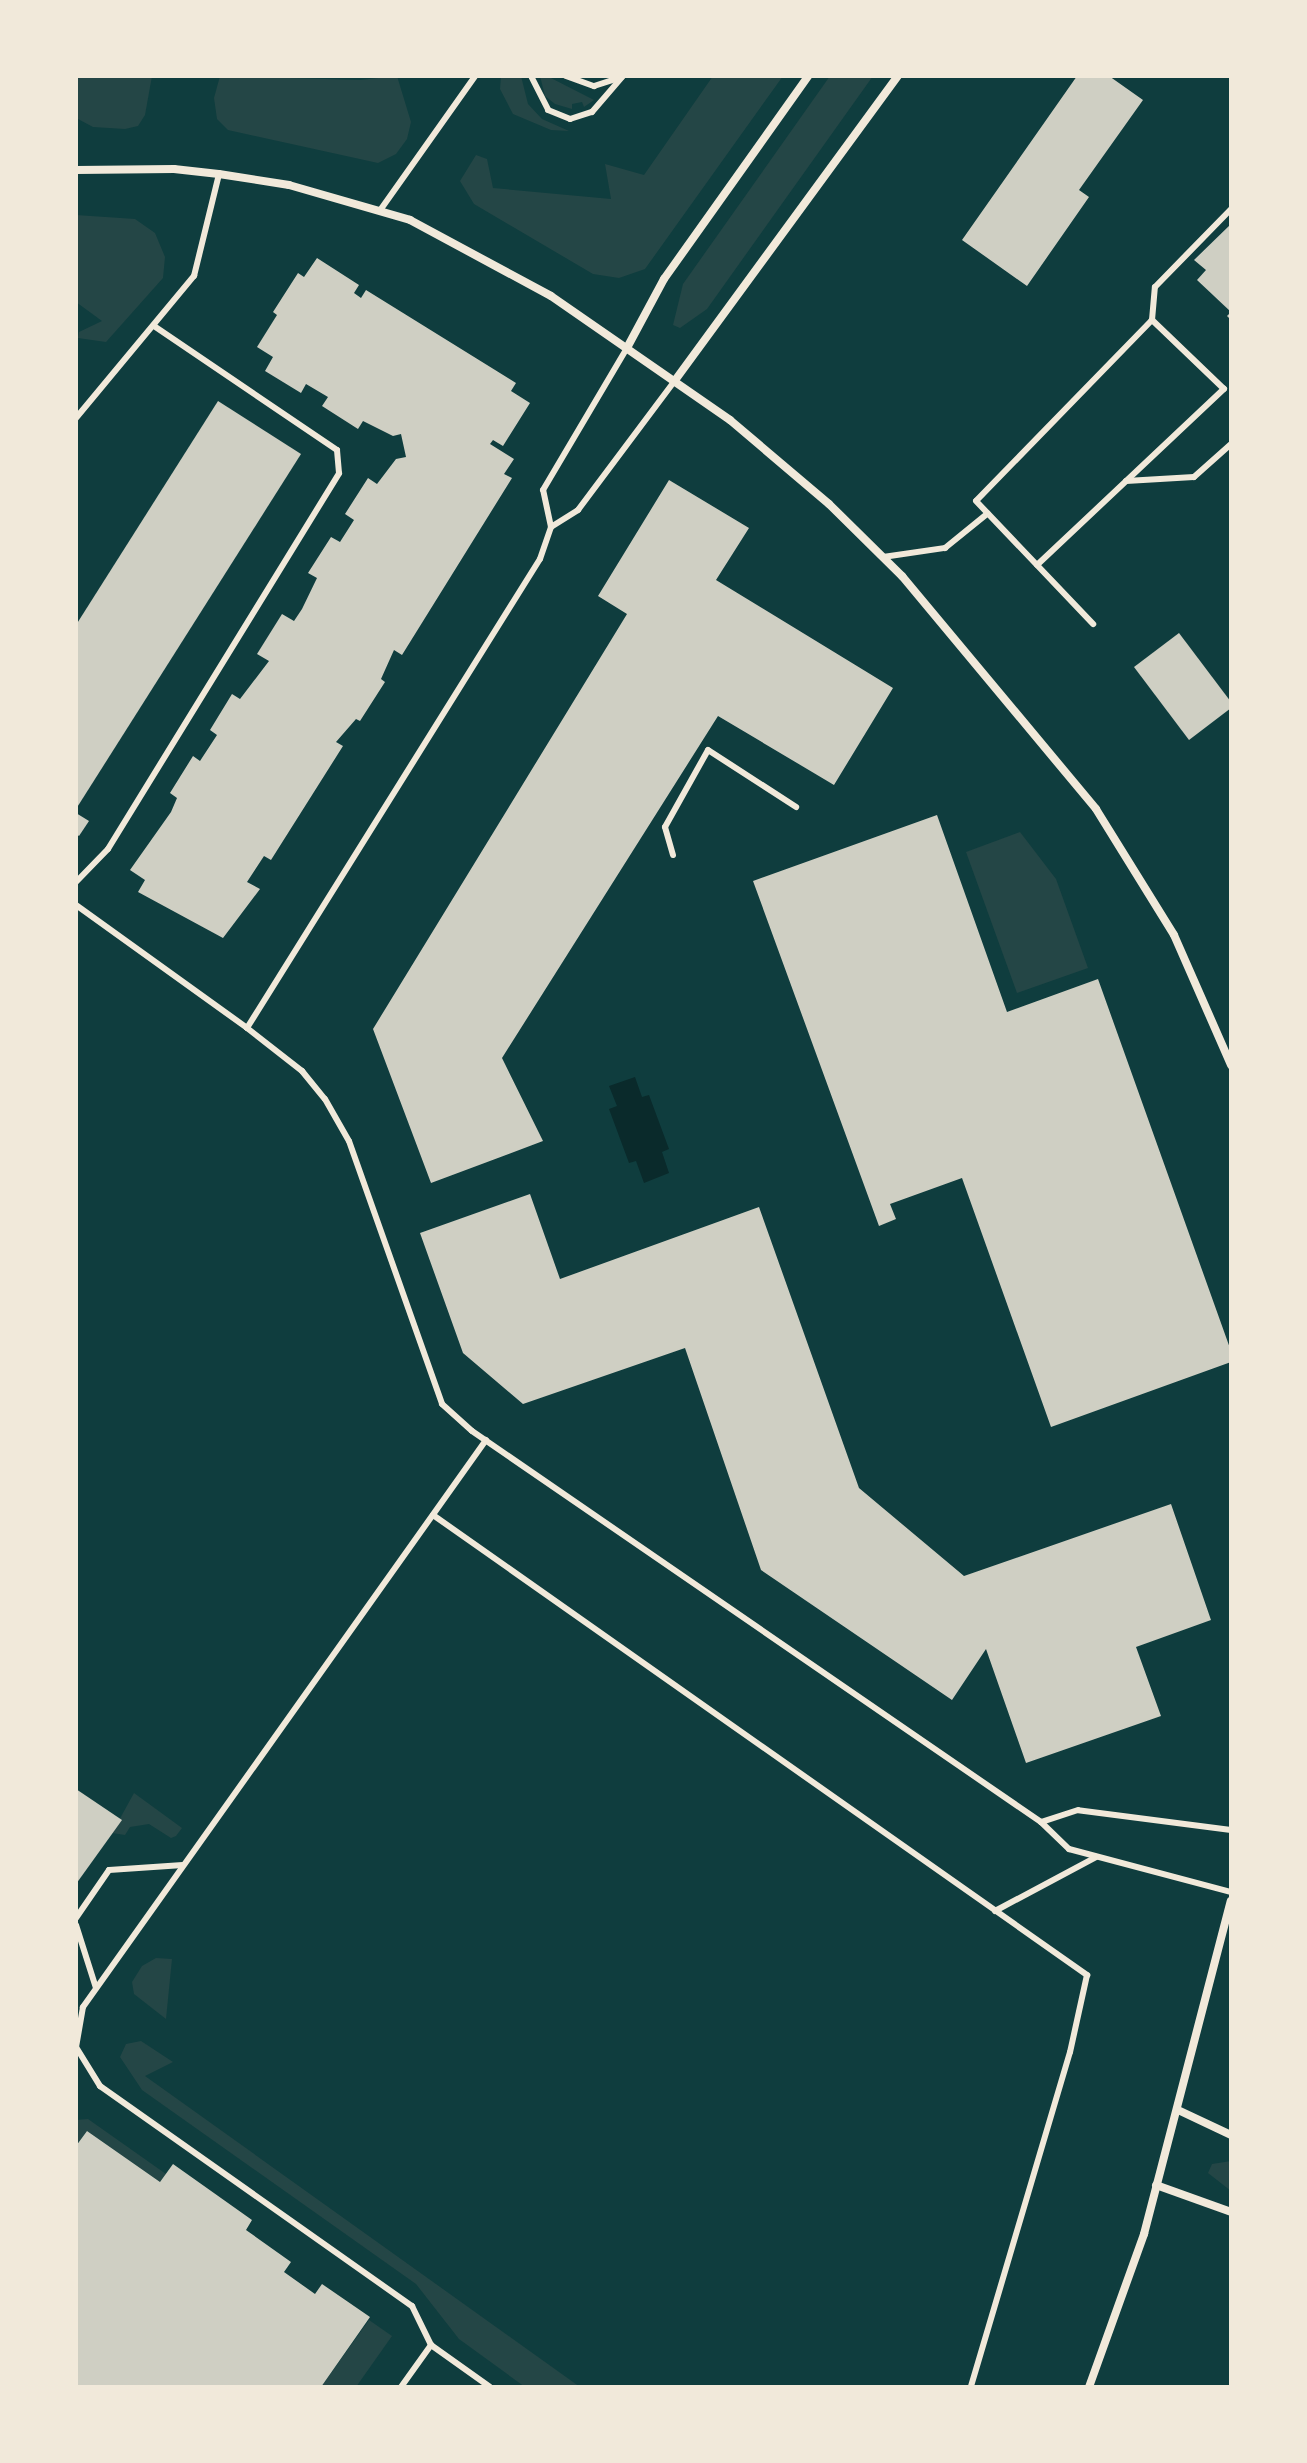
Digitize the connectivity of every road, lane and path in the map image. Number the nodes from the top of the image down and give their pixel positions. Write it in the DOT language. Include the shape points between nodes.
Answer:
graph roads {
  1 [pos="475,76"];
  2 [pos="531,76"];
  3 [pos="566,76"];
  4 [pos="623,76"];
  5 [pos="808,76"];
  6 [pos="898,76"];
  7 [pos="76,170"];
  8 [pos="219,174"];
  9 [pos="381,209"];
  10 [pos="1231,209"];
  11 [pos="1152,320"];
  12 [pos="154,326"];
  13 [pos="628,346"];
  14 [pos="676,379"];
  15 [pos="76,418"];
  16 [pos="1231,444"];
  17 [pos="1126,481"];
  18 [pos="988,513"];
  19 [pos="551,527"];
  20 [pos="883,557"];
  21 [pos="1037,565"];
  22 [pos="1093,624"];
  23 [pos="796,807"];
  24 [pos="673,855"];
  25 [pos="76,882"];
  26 [pos="76,905"];
  27 [pos="247,1028"];
  28 [pos="1231,1065"];
  29 [pos="486,1440"];
  30 [pos="433,1515"];
  31 [pos="1041,1822"];
  32 [pos="1231,1830"];
  33 [pos="1096,1857"];
  34 [pos="183,1865"];
  35 [pos="1231,1892"];
  36 [pos="1231,1901"];
  37 [pos="995,1911"];
  38 [pos="76,1918"];
  39 [pos="76,1925"];
  40 [pos="96,1988"];
  41 [pos="1178,2110"];
  42 [pos="1231,2135"];
  43 [pos="1156,2185"];
  44 [pos="1231,2212"];
  45 [pos="431,2345"];
  46 [pos="401,2387"];
  47 [pos="490,2387"];
  48 [pos="971,2387"];
  49 [pos="1089,2387"];
  1 -- 9 [label="lane"];
  2 -- 4 [label="lane" via="548,110 570,119 592,112"];
  3 -- 4 [label="lane" via="594,86"];
  5 -- 13 [label="street" via="664,279"];
  6 -- 14 [label="street"];
  7 -- 8 [label="street"];
  8 -- 9 [label="street" via="289,185"];
  8 -- 12 [label="lane" via="194,276"];
  9 -- 13 [label="street" via="514,274"];
  10 -- 11 [label="lane" via="1155,287"];
  11 -- 17 [label="lane" via="1224,389"];
  11 -- 18 [label="lane" via="976,501"];
  12 -- 15 [label="lane"];
  12 -- 25 [label="lane" via="337,450 339,473 108,849"];
  13 -- 14 [label="street"];
  13 -- 19 [label="lane" via="543,490"];
  14 -- 19 [label="lane" via="578,510"];
  14 -- 20 [label="street" via="811,488"];
  16 -- 17 [label="lane" via="1194,477"];
  17 -- 21 [label="lane"];
  18 -- 20 [label="lane" via="945,548"];
  18 -- 21 [label="lane"];
  19 -- 27 [label="lane" via="521,593"];
  20 -- 28 [label="street" via="1002,691 1096,809 1174,935"];
  21 -- 22 [label="lane"];
  23 -- 24 [label="lane" via="708,750 665,827"];
  26 -- 27 [label="lane"];
  27 -- 29 [label="lane" via="302,1071 325,1099 349,1141 442,1404"];
  29 -- 30 [label="lane"];
  29 -- 31 [label="lane"];
  30 -- 34 [label="lane"];
  30 -- 37 [label="lane"];
  31 -- 32 [label="lane" via="1078,1810"];
  31 -- 33 [label="lane" via="1069,1849"];
  33 -- 35 [label="lane"];
  33 -- 37 [label="lane"];
  34 -- 38 [label="lane" via="109,1870"];
  34 -- 40 [label="lane"];
  36 -- 41 [label="street"];
  37 -- 48 [label="lane" via="1087,1975 1070,2052"];
  39 -- 40 [label="lane"];
  40 -- 45 [label="lane" via="83,2007 76,2047 100,2086 412,2306"];
  41 -- 42 [label="street"];
  41 -- 43 [label="street"];
  43 -- 44 [label="street"];
  43 -- 49 [label="street"];
  45 -- 46 [label="lane"];
  45 -- 47 [label="lane"];
}
